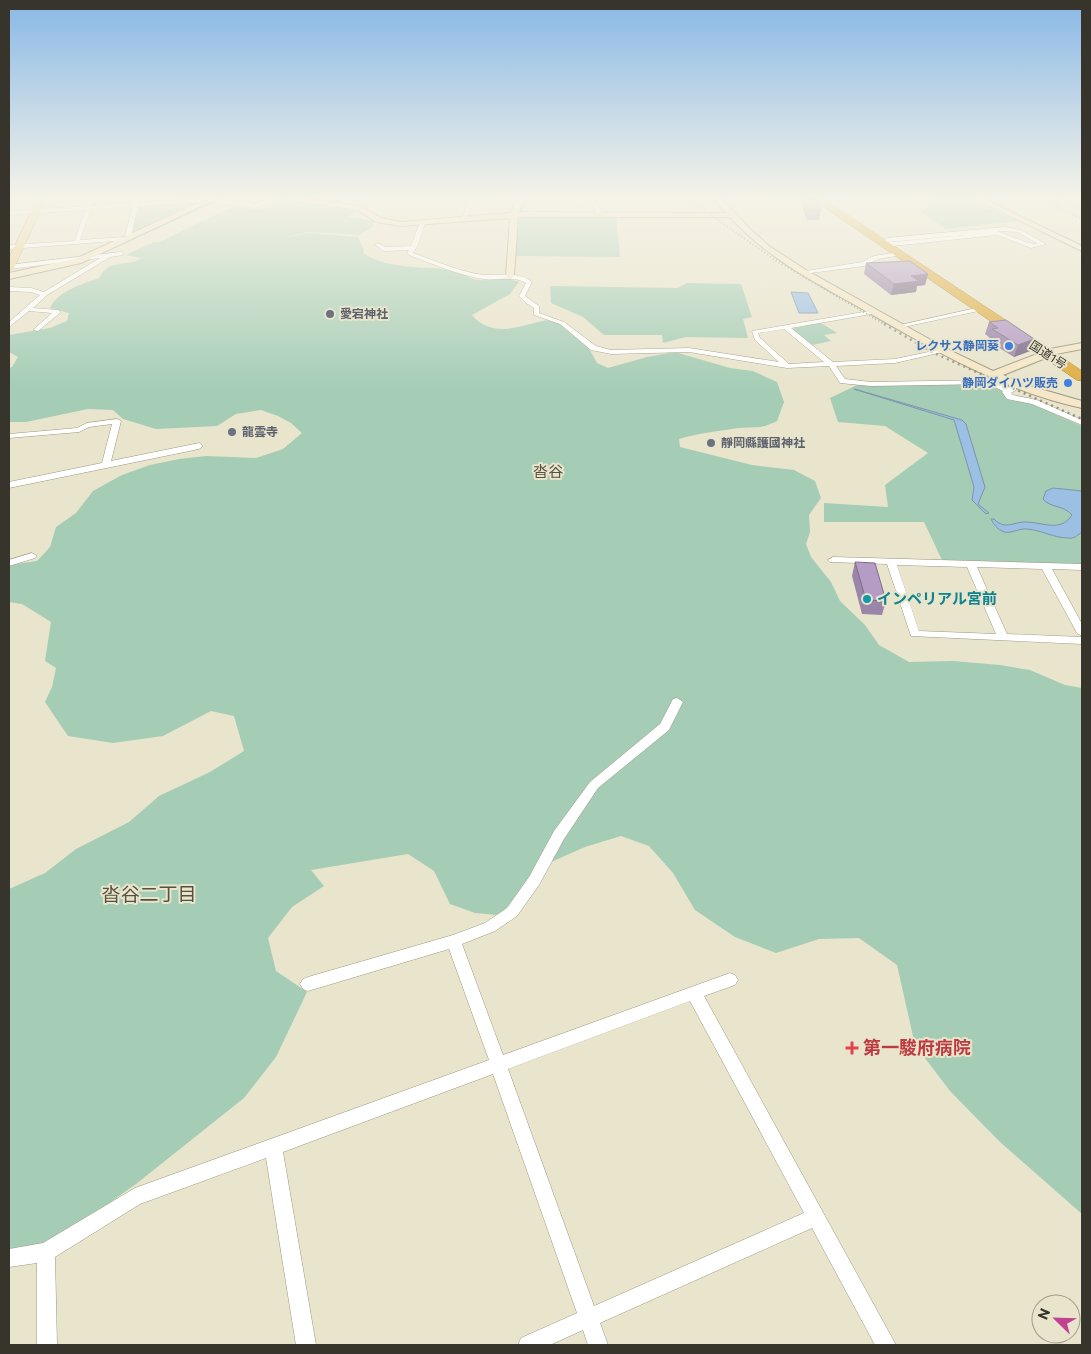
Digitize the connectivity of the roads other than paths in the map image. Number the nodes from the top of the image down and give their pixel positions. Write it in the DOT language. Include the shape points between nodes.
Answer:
graph roads {
  1 [pos="60,261"];
  2 [pos="74,261"];
  3 [pos="83,261"];
  4 [pos="99,261"];
  5 [pos="430,261"];
  6 [pos="511,261"];
  7 [pos="786,261"];
  8 [pos="868,261"];
  9 [pos="914,261"];
  10 [pos="915,261"];
  11 [pos="9,267"];
  12 [pos="803,272"];
  13 [pos="9,276"];
  14 [pos="510,276"];
  15 [pos="9,289"];
  16 [pos="35,292"];
  17 [pos="45,294"];
  18 [pos="27,309"];
  19 [pos="981,309"];
  20 [pos="876,312"];
  21 [pos="9,324"];
  22 [pos="899,326"];
  23 [pos="786,327"];
  24 [pos="36,330"];
  25 [pos="1082,341"];
  26 [pos="1082,346"];
  27 [pos="943,351"];
  28 [pos="1050,352"];
  29 [pos="831,364"];
  30 [pos="787,366"];
  31 [pos="1082,369"];
  32 [pos="992,375"];
  33 [pos="1082,377"];
  34 [pos="1014,388"];
  35 [pos="1082,405"];
  36 [pos="1082,423"];
  37 [pos="9,436"];
  38 [pos="199,446"];
  39 [pos="106,465"];
  40 [pos="9,485"];
  41 [pos="32,556"];
  42 [pos="833,560"];
  43 [pos="891,562"];
  44 [pos="9,563"];
  45 [pos="971,564"];
  46 [pos="1045,566"];
  47 [pos="1082,567"];
  48 [pos="1082,633"];
  49 [pos="1004,638"];
  50 [pos="1082,641"];
  51 [pos="677,702"];
  52 [pos="454,940"];
  53 [pos="730,980"];
  54 [pos="308,984"];
  55 [pos="694,993"];
  56 [pos="498,1064"];
  57 [pos="273,1146"];
  58 [pos="816,1217"];
  59 [pos="46,1252"];
  60 [pos="9,1258"];
  61 [pos="588,1318"];
  62 [pos="47,1345"];
  63 [pos="306,1345"];
  64 [pos="528,1345"];
  65 [pos="598,1345"];
  66 [pos="886,1345"];
  1 -- 11 [label="street"];
  2 -- 13 [label="street"];
  3 -- 16 [label="street"];
  4 -- 17 [label="street"];
  5 -- 14 [label="street" via="484,277"];
  6 -- 14 [label="street"];
  7 -- 12 [label="street"];
  8 -- 12 [label="street"];
  9 -- 19 [label="highway, 国道1号"];
  10 -- 28 [label="highway, 国道1号"];
  12 -- 20 [label="street"];
  14 -- 30 [label="street" via="528,280 522,296 537,307 536,314 562,323 594,348 620,353 689,350"];
  15 -- 16 [label="street"];
  16 -- 17 [label="street"];
  17 -- 18 [label="street"];
  18 -- 21 [label="street"];
  18 -- 24 [label="street" via="58,312"];
  19 -- 22 [label="street"];
  19 -- 28 [label="highway, 国道1号"];
  20 -- 22 [label="street"];
  20 -- 23 [label="street"];
  22 -- 27 [label="street"];
  23 -- 29 [label="street"];
  23 -- 30 [label="street" via="754,332 757,339"];
  25 -- 28 [label="street"];
  26 -- 28 [label="street"];
  27 -- 29 [label="street" via="895,361"];
  27 -- 32 [label="street"];
  28 -- 31 [label="highway, 国道1号"];
  28 -- 32 [label="street"];
  28 -- 33 [label="highway, 国道1号"];
  29 -- 30 [label="street"];
  29 -- 34 [label="street" via="843,382 990,382"];
  32 -- 34 [label="street"];
  34 -- 35 [label="street"];
  34 -- 36 [label="street" via="1006,394 1034,402"];
  37 -- 39 [label="street" via="79,430 117,422"];
  38 -- 39 [label="street"];
  39 -- 40 [label="street"];
  41 -- 44 [label="street"];
  42 -- 43 [label="street"];
  43 -- 45 [label="street"];
  43 -- 49 [label="street" via="915,634"];
  45 -- 46 [label="street"];
  45 -- 49 [label="street"];
  46 -- 47 [label="street"];
  46 -- 48 [label="street"];
  49 -- 50 [label="street"];
  51 -- 52 [label="street" via="665,727 594,785 512,912 490,927"];
  52 -- 54 [label="street"];
  52 -- 56 [label="street"];
  53 -- 55 [label="street"];
  55 -- 56 [label="street"];
  55 -- 58 [label="street"];
  56 -- 57 [label="street"];
  56 -- 61 [label="street"];
  57 -- 59 [label="street" via="135,1197"];
  57 -- 63 [label="street"];
  58 -- 61 [label="street"];
  58 -- 66 [label="street"];
  59 -- 60 [label="street"];
  59 -- 62 [label="street"];
  61 -- 64 [label="street"];
  61 -- 65 [label="street"];
}
